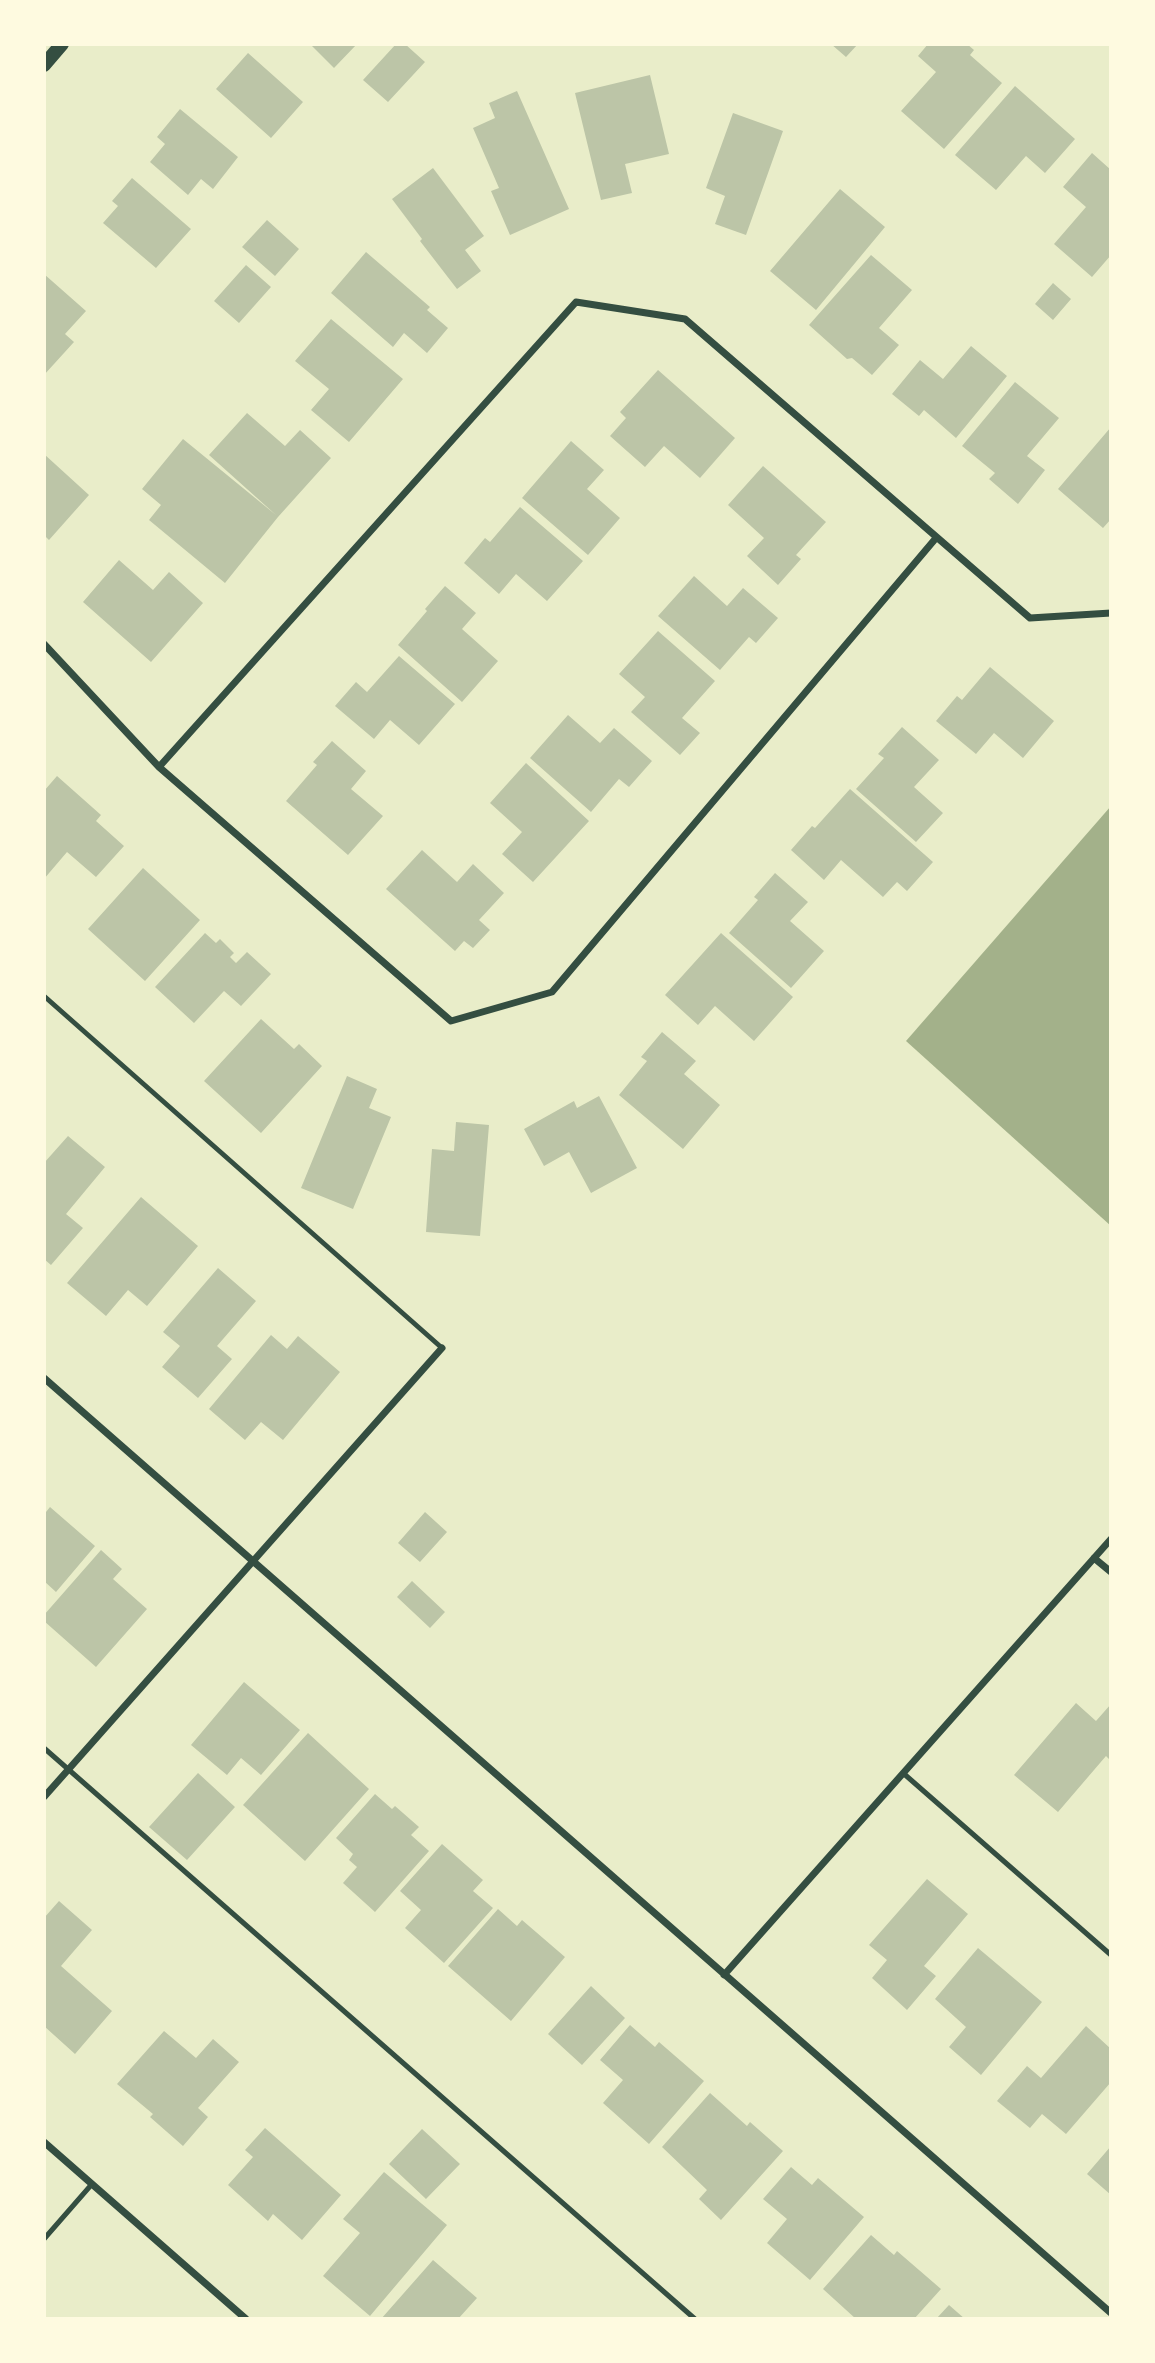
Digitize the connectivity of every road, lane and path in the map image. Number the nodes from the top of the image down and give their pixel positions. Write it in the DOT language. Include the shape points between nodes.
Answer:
graph roads {
  1 [pos="62,44"];
  2 [pos="44,65"];
  3 [pos="936,538"];
  4 [pos="1111,613"];
  5 [pos="44,644"];
  6 [pos="159,767"];
  7 [pos="44,996"];
  8 [pos="442,1348"];
  9 [pos="44,1378"];
  10 [pos="1111,1539"];
  11 [pos="1094,1558"];
  12 [pos="253,1561"];
  13 [pos="1111,1572"];
  14 [pos="44,1748"];
  15 [pos="68,1770"];
  16 [pos="903,1773"];
  17 [pos="44,1797"];
  18 [pos="1111,1955"];
  19 [pos="724,1975"];
  20 [pos="44,2142"];
  21 [pos="92,2184"];
  22 [pos="44,2239"];
  23 [pos="1111,2313"];
  24 [pos="246,2319"];
  25 [pos="695,2319"];
  1 -- 2 [label="main road"];
  3 -- 4 [label="street" via="1030,618"];
  3 -- 6 [label="street" via="685,319 576,302"];
  3 -- 6 [label="street" via="552,992 451,1021"];
  5 -- 6 [label="street"];
  7 -- 8 [label="lane"];
  8 -- 12 [label="street"];
  9 -- 12 [label="street"];
  10 -- 11 [label="street"];
  11 -- 13 [label="street"];
  11 -- 16 [label="street"];
  12 -- 15 [label="street"];
  12 -- 19 [label="street"];
  14 -- 15 [label="lane"];
  15 -- 17 [label="street"];
  15 -- 25 [label="lane"];
  16 -- 18 [label="lane"];
  16 -- 19 [label="street"];
  19 -- 23 [label="street"];
  20 -- 21 [label="street"];
  21 -- 22 [label="lane"];
  21 -- 24 [label="street"];
}
